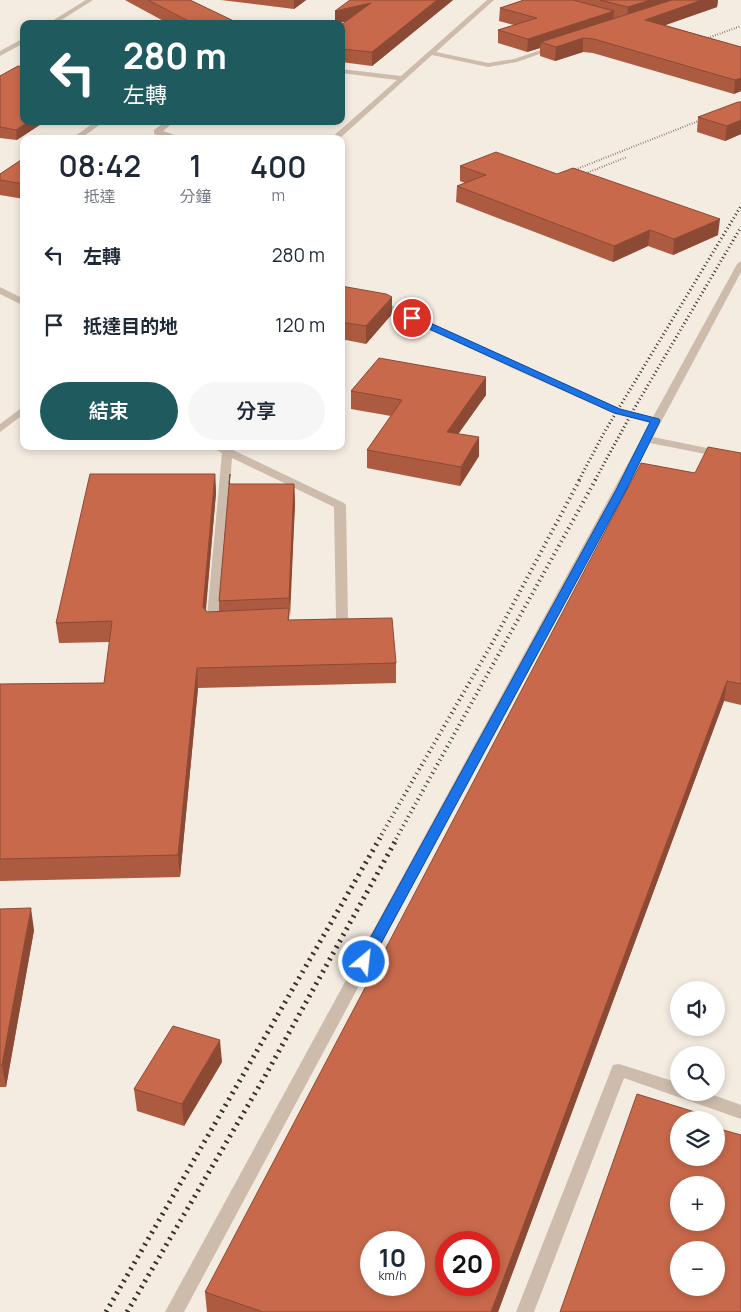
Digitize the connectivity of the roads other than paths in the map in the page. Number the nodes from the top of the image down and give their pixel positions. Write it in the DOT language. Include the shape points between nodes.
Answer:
graph roads {
  1 [pos="90,0"];
  2 [pos="491,0"];
  3 [pos="57,20"];
  4 [pos="20,42"];
  5 [pos="561,46"];
  6 [pos="431,53"];
  7 [pos="0,54"];
  8 [pos="345,71"];
  9 [pos="402,78"];
  10 [pos="95,125"];
  11 [pos="167,125"];
  12 [pos="82,135"];
  13 [pos="168,135"];
  14 [pos="338,135"];
  15 [pos="741,264"];
  16 [pos="0,290"];
  17 [pos="368,297"];
  18 [pos="20,301"];
  19 [pos="20,412"];
  20 [pos="656,421"];
  21 [pos="0,430"];
  22 [pos="647,439"];
  23 [pos="227,451"];
  24 [pos="741,458"];
  25 [pos="312,623"];
  26 [pos="222,627"];
  27 [pos="670,1087"];
  28 [pos="711,1101"];
  29 [pos="741,1112"];
  30 [pos="174,1312"];
  31 [pos="525,1312"];
  1 -- 3 [label="lane"];
  2 -- 6 [label="lane"];
  4 -- 7 [label="lane"];
  5 -- 6 [label="lane" via="498,64 478,64"];
  6 -- 9 [label="lane"];
  8 -- 9 [label="lane"];
  9 -- 14 [label="lane"];
  10 -- 12 [label="lane"];
  11 -- 13 [label="lane" via="157,132"];
  15 -- 20 [label="lane"];
  16 -- 18 [label="lane"];
  17 -- 20 [label="lane" via="617,411"];
  19 -- 21 [label="lane"];
  20 -- 22 [label="lane"];
  22 -- 24 [label="lane"];
  22 -- 30 [label="lane"];
  23 -- 25 [label="lane" via="340,505 342,622"];
  23 -- 26 [label="lane" via="212,627"];
  27 -- 31 [label="lane" via="619,1070"];
  28 -- 29 [label="lane"];
}
